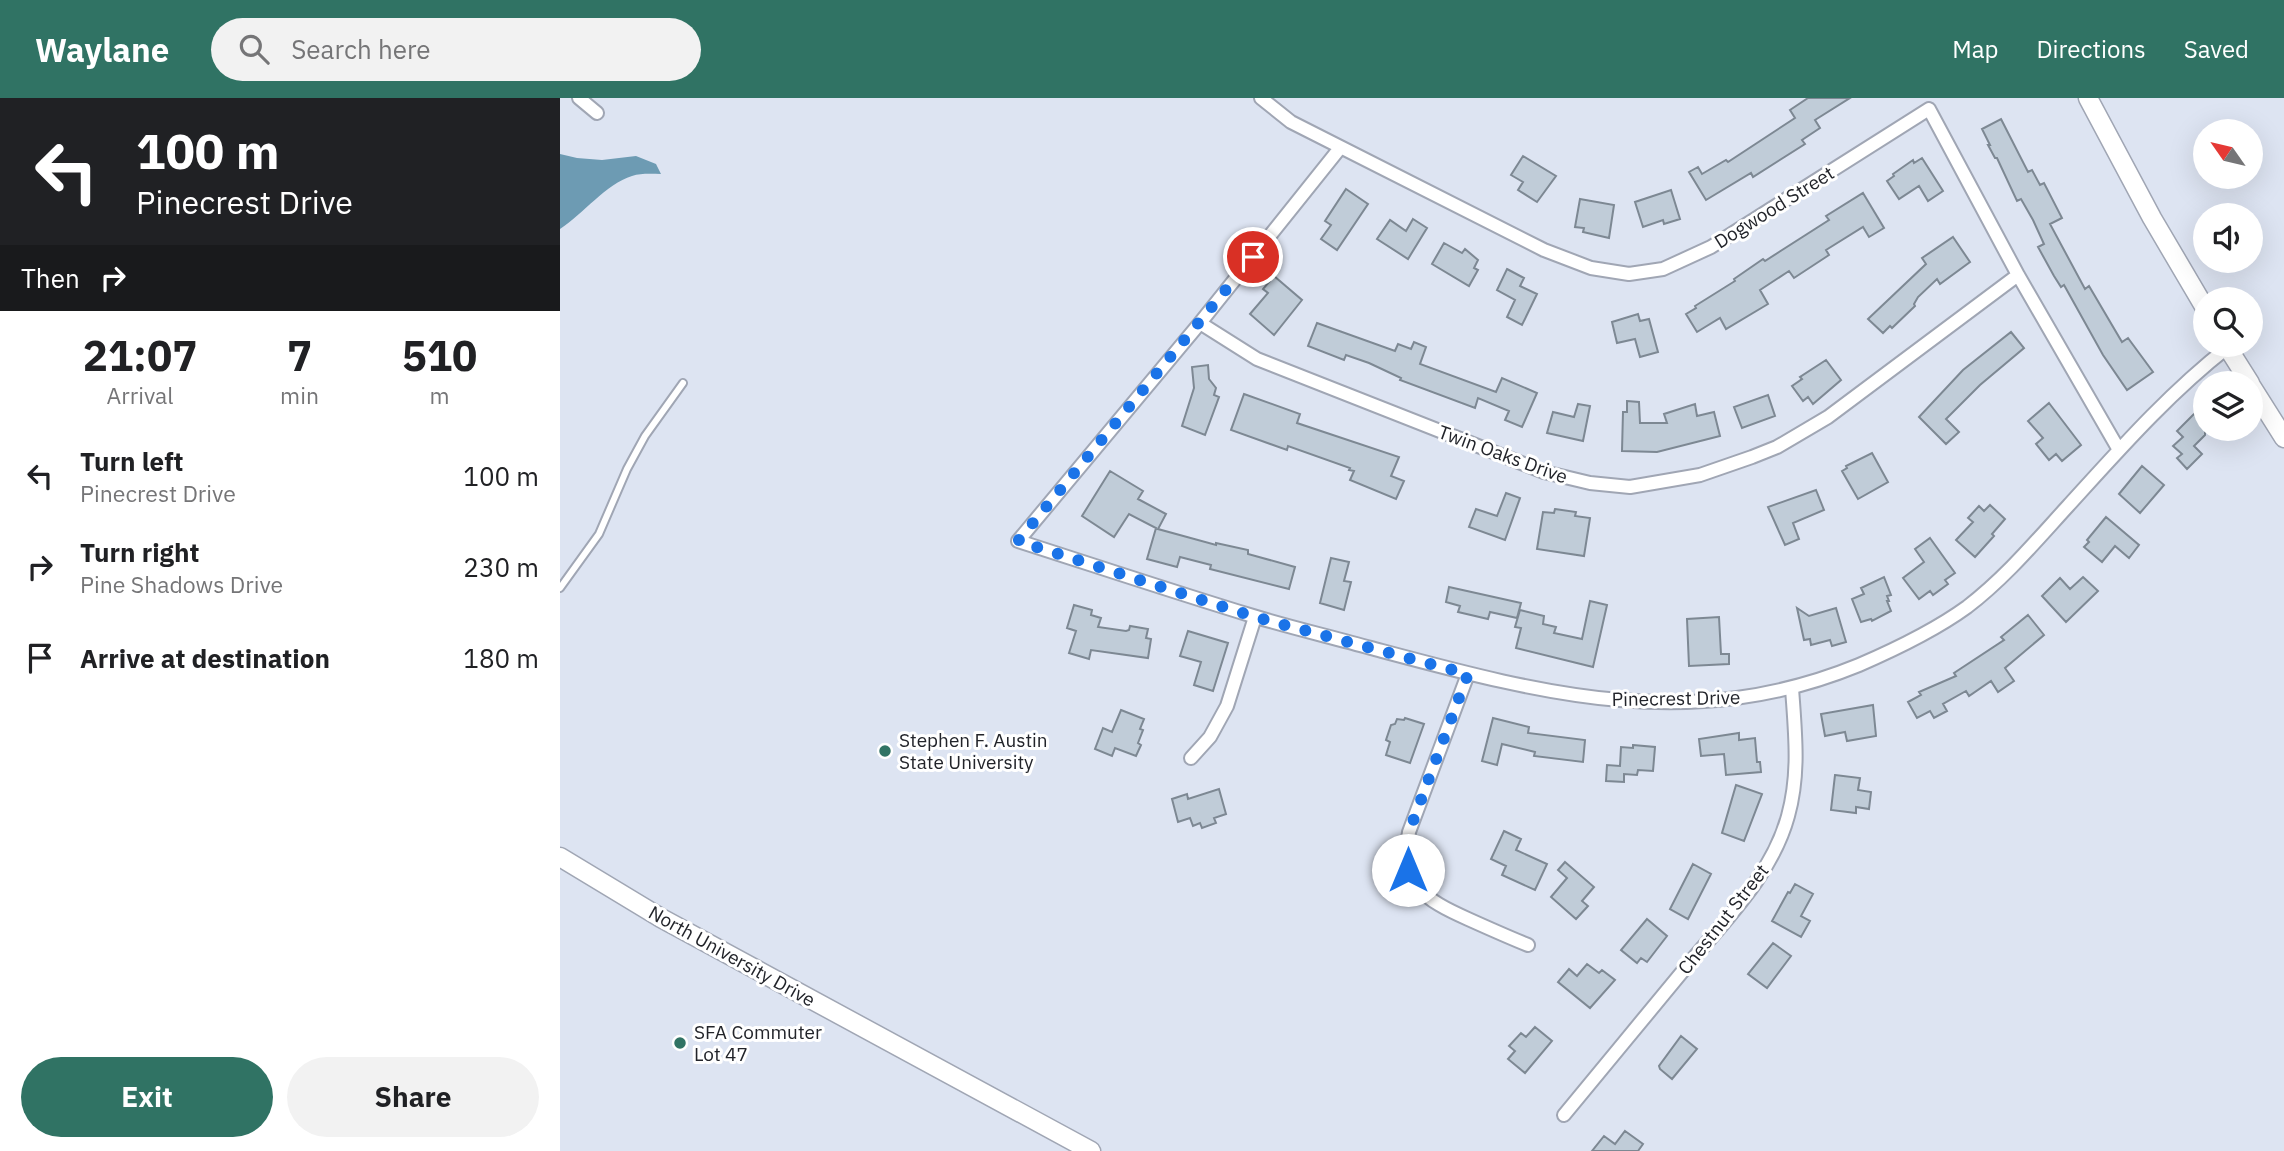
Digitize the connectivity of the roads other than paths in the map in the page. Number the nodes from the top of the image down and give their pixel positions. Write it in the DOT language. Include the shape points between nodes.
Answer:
graph roads {
  1 [pos="579,98"];
  2 [pos="1261,98"];
  3 [pos="2088,98"];
  4 [pos="597,113"];
  5 [pos="1340,148"];
  6 [pos="2018,275"];
  7 [pos="2193,288"];
  8 [pos="1200,323"];
  9 [pos="2214,357"];
  10 [pos="683,383"];
  11 [pos="2263,405"];
  12 [pos="2284,438"];
  13 [pos="2119,450"];
  14 [pos="560,588"];
  15 [pos="1255,617"];
  16 [pos="1468,674"];
  17 [pos="1792,688"];
  18 [pos="1191,758"];
  19 [pos="560,857"];
  20 [pos="1528,946"];
  21 [pos="1564,1115"];
  22 [pos="1091,1151"];
  1 -- 4 [label="street"];
  2 -- 5 [label="street, Dogwood Street" via="1291,122"];
  3 -- 7 [label="main road"];
  5 -- 6 [label="street, Dogwood Street" via="1569,261 1608,273 1646,273 1711,247 1929,109"];
  5 -- 8 [label="street"];
  6 -- 8 [label="street, Twin Oaks Drive" via="1828,417 1777,447 1700,475 1630,487 1544,472 1257,359"];
  6 -- 13 [label="street, Dogwood Street"];
  8 -- 15 [label="street, Pinecrest Drive" via="1018,541"];
  9 -- 13 [label="street, Pinecrest Drive" via="2163,402"];
  10 -- 14 [label="lane" via="645,436 599,534"];
  11 -- 12 [label="main road"];
  13 -- 17 [label="street, Pinecrest Drive" via="2017,562 1964,609 1883,654"];
  15 -- 16 [label="street, Pinecrest Drive"];
  15 -- 18 [label="street" via="1227,706 1210,737"];
  16 -- 17 [label="street, Pinecrest Drive" via="1601,700 1638,702 1723,701"];
  16 -- 20 [label="street" via="1409,832 1405,858 1413,881 1430,900"];
  17 -- 21 [label="street, Chestnut Street" via="1796,778 1772,856 1738,905"];
  19 -- 22 [label="main road, North University Drive" via="661,918"];
}
